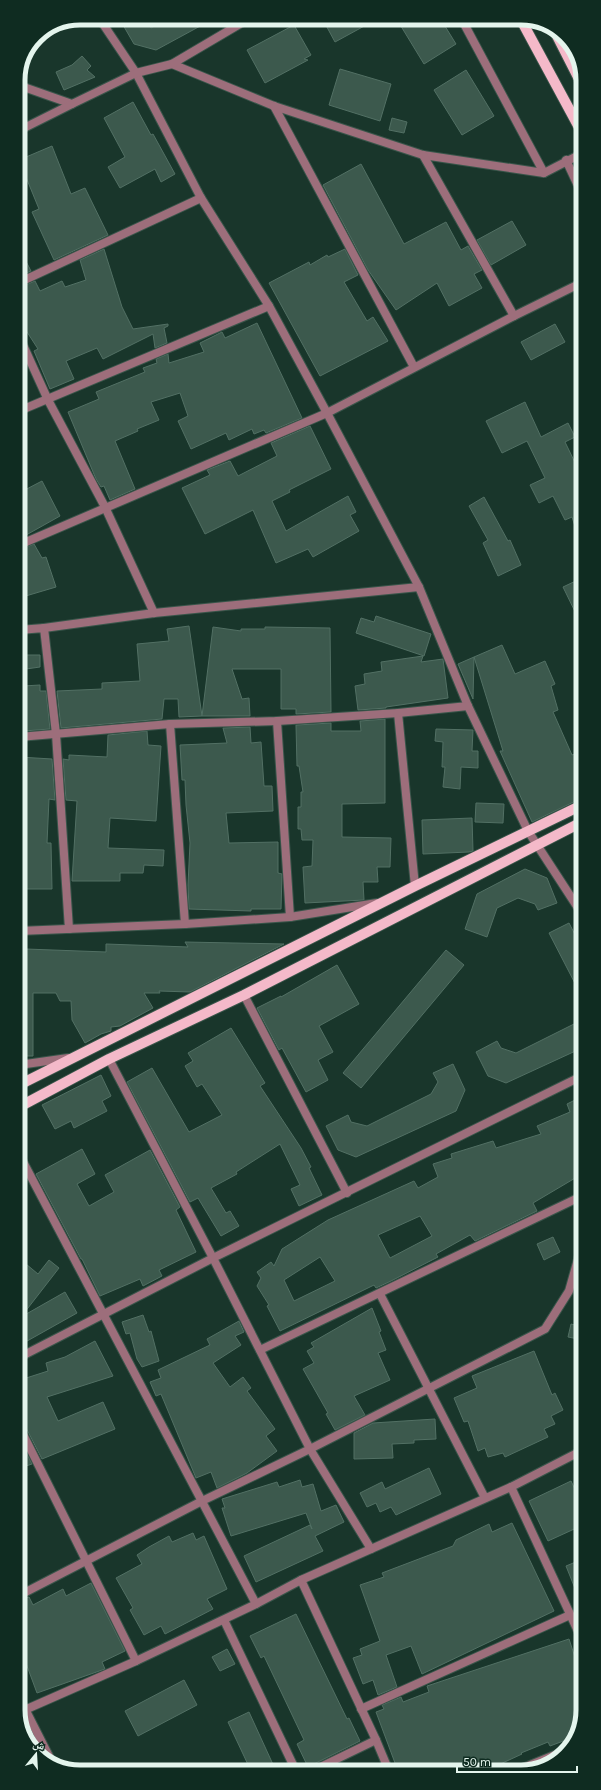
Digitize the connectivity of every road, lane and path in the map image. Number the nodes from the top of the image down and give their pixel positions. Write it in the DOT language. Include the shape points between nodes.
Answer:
graph roads {
  1 [pos="104,25"];
  2 [pos="238,25"];
  3 [pos="465,25"];
  4 [pos="524,25"];
  5 [pos="560,42"];
  6 [pos="172,64"];
  7 [pos="136,73"];
  8 [pos="576,73"];
  9 [pos="25,87"];
  10 [pos="72,104"];
  11 [pos="274,106"];
  12 [pos="576,122"];
  13 [pos="25,128"];
  14 [pos="423,154"];
  15 [pos="576,156"];
  16 [pos="566,160"];
  17 [pos="544,173"];
  18 [pos="576,181"];
  19 [pos="201,198"];
  20 [pos="25,280"];
  21 [pos="576,285"];
  22 [pos="269,306"];
  23 [pos="514,316"];
  24 [pos="25,349"];
  25 [pos="414,367"];
  26 [pos="48,400"];
  27 [pos="25,408"];
  28 [pos="327,413"];
  29 [pos="105,507"];
  30 [pos="25,542"];
  31 [pos="419,587"];
  32 [pos="154,613"];
  33 [pos="44,628"];
  34 [pos="25,630"];
  35 [pos="468,706"];
  36 [pos="398,713"];
  37 [pos="277,721"];
  38 [pos="170,724"];
  39 [pos="56,734"];
  40 [pos="25,737"];
  41 [pos="576,808"];
  42 [pos="576,825"];
  43 [pos="528,831"];
  44 [pos="536,844"];
  45 [pos="415,886"];
  46 [pos="384,902"];
  47 [pos="576,905"];
  48 [pos="290,917"];
  49 [pos="185,924"];
  50 [pos="69,928"];
  51 [pos="25,931"];
  52 [pos="244,994"];
  53 [pos="73,1057"];
  54 [pos="109,1059"];
  55 [pos="25,1064"];
  56 [pos="576,1079"];
  57 [pos="25,1082"];
  58 [pos="25,1104"];
  59 [pos="25,1165"];
  60 [pos="346,1193"];
  61 [pos="576,1199"];
  62 [pos="213,1258"];
  63 [pos="576,1266"];
  64 [pos="380,1294"];
  65 [pos="104,1314"];
  66 [pos="260,1350"];
  67 [pos="25,1354"];
  68 [pos="428,1388"];
  69 [pos="25,1438"];
  70 [pos="310,1449"];
  71 [pos="576,1455"];
  72 [pos="511,1487"];
  73 [pos="485,1498"];
  74 [pos="202,1501"];
  75 [pos="370,1549"];
  76 [pos="86,1560"];
  77 [pos="301,1580"];
  78 [pos="25,1592"];
  79 [pos="256,1604"];
  80 [pos="570,1615"];
  81 [pos="224,1620"];
  82 [pos="576,1627"];
  83 [pos="136,1661"];
  84 [pos="25,1709"];
  85 [pos="361,1709"];
  86 [pos="25,1714"];
  87 [pos="36,1734"];
  88 [pos="376,1740"];
  89 [pos="552,1756"];
  90 [pos="534,1763"];
  91 [pos="293,1765"];
  92 [pos="324,1765"];
  93 [pos="386,1765"];
  1 -- 7 [label="street"];
  2 -- 6 [label="street"];
  3 -- 17 [label="street"];
  4 -- 12 [label="main road"];
  5 -- 8 [label="main road"];
  6 -- 7 [label="street"];
  6 -- 11 [label="street"];
  7 -- 10 [label="street"];
  7 -- 19 [label="street"];
  9 -- 10 [label="street"];
  10 -- 13 [label="street"];
  11 -- 14 [label="street"];
  11 -- 25 [label="street"];
  14 -- 17 [label="street"];
  14 -- 23 [label="street"];
  15 -- 16 [label="street"];
  16 -- 17 [label="street"];
  16 -- 18 [label="street"];
  19 -- 20 [label="street"];
  19 -- 22 [label="street"];
  21 -- 23 [label="street"];
  22 -- 26 [label="street"];
  22 -- 28 [label="street"];
  23 -- 25 [label="street"];
  24 -- 26 [label="street"];
  25 -- 28 [label="street"];
  26 -- 27 [label="street"];
  26 -- 29 [label="street"];
  28 -- 29 [label="street"];
  28 -- 31 [label="street"];
  29 -- 30 [label="street"];
  29 -- 32 [label="street"];
  31 -- 32 [label="street"];
  31 -- 35 [label="street"];
  32 -- 33 [label="street"];
  33 -- 34 [label="street"];
  33 -- 39 [label="street"];
  35 -- 36 [label="street"];
  35 -- 43 [label="street"];
  36 -- 37 [label="street"];
  36 -- 45 [label="street"];
  37 -- 38 [label="street"];
  37 -- 48 [label="street"];
  38 -- 39 [label="street"];
  38 -- 49 [label="street"];
  39 -- 40 [label="street"];
  39 -- 50 [label="street"];
  41 -- 43 [label="main road"];
  42 -- 44 [label="main road"];
  43 -- 44 [label="street"];
  43 -- 45 [label="main road"];
  44 -- 47 [label="street"];
  44 -- 52 [label="main road"];
  45 -- 46 [label="main road"];
  46 -- 48 [label="street"];
  46 -- 53 [label="main road"];
  48 -- 49 [label="street"];
  49 -- 50 [label="street"];
  50 -- 51 [label="street"];
  52 -- 54 [label="main road"];
  52 -- 60 [label="street"];
  53 -- 55 [label="street"];
  53 -- 57 [label="main road"];
  54 -- 58 [label="main road"];
  54 -- 62 [label="street"];
  56 -- 60 [label="street"];
  59 -- 65 [label="street"];
  60 -- 62 [label="street"];
  61 -- 64 [label="street"];
  62 -- 65 [label="street"];
  62 -- 66 [label="street"];
  63 -- 68 [label="street" via="569,1291 545,1330"];
  64 -- 66 [label="street"];
  64 -- 68 [label="street"];
  65 -- 67 [label="street"];
  65 -- 74 [label="street"];
  66 -- 70 [label="street"];
  68 -- 70 [label="street"];
  68 -- 73 [label="street"];
  69 -- 76 [label="street"];
  70 -- 74 [label="street"];
  70 -- 75 [label="street"];
  71 -- 72 [label="street"];
  72 -- 73 [label="street"];
  72 -- 80 [label="street"];
  73 -- 75 [label="street"];
  74 -- 76 [label="street"];
  74 -- 79 [label="street"];
  75 -- 77 [label="street"];
  76 -- 78 [label="street"];
  76 -- 83 [label="street"];
  77 -- 79 [label="street"];
  77 -- 85 [label="street"];
  79 -- 81 [label="street"];
  80 -- 82 [label="street"];
  80 -- 85 [label="street"];
  81 -- 83 [label="street"];
  81 -- 91 [label="street"];
  83 -- 84 [label="street"];
  85 -- 88 [label="street"];
  86 -- 87 [label="street"];
  88 -- 92 [label="street"];
  88 -- 93 [label="street"];
  89 -- 90 [label="street"];
}
